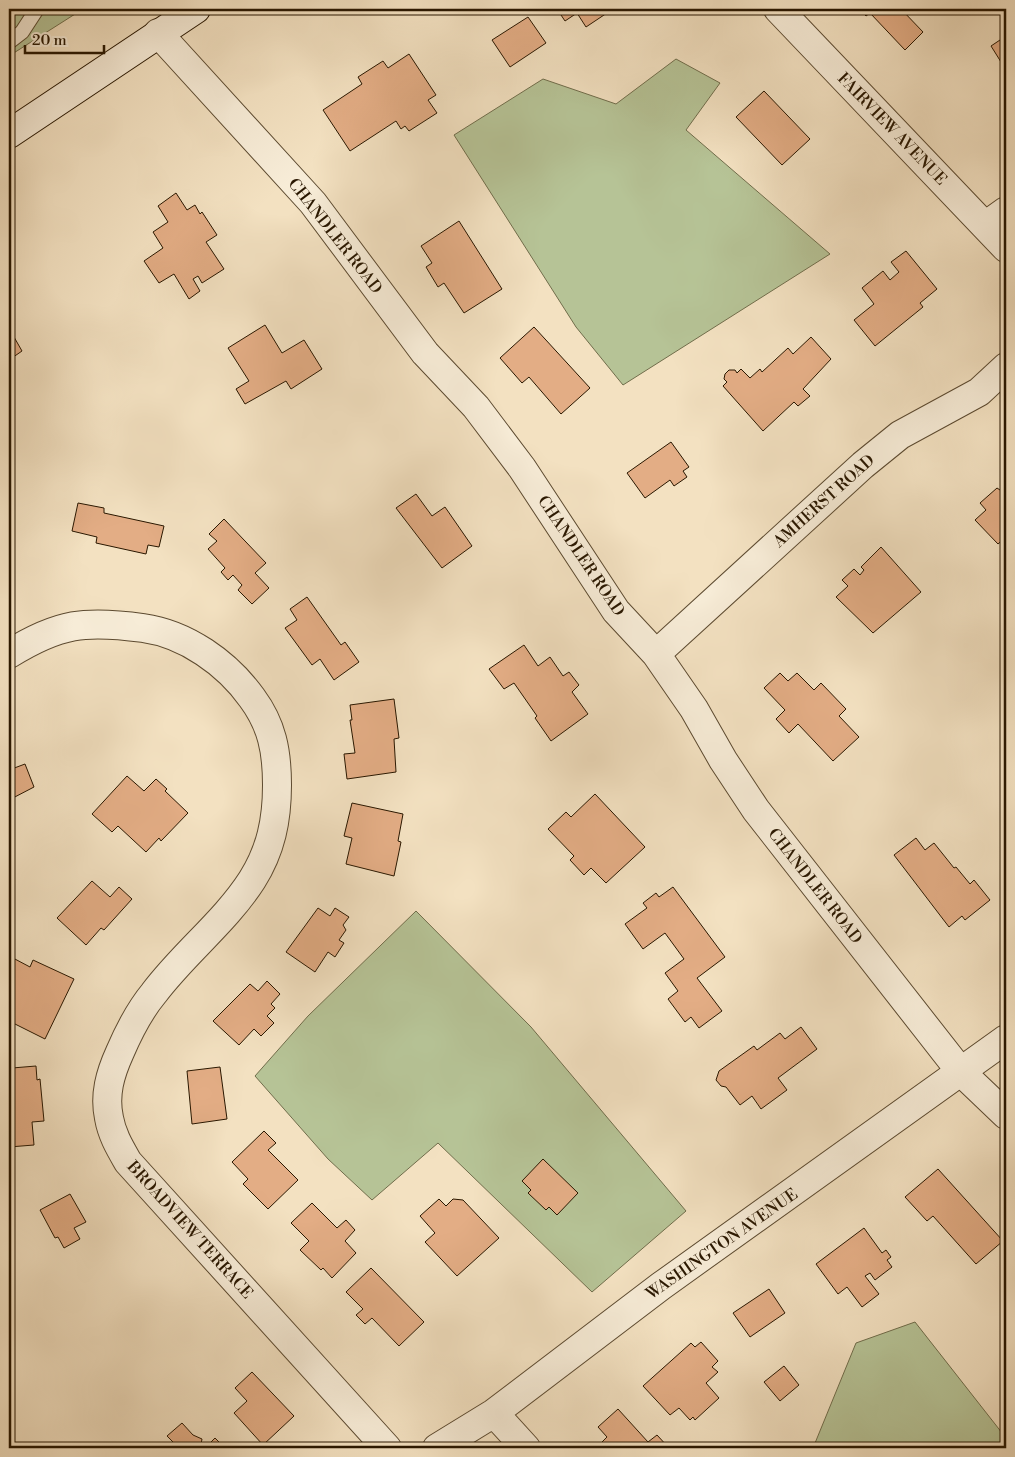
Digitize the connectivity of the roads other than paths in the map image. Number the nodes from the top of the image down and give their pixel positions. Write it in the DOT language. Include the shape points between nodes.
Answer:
graph roads {
  1 [pos="37,9"];
  2 [pos="196,9"];
  3 [pos="778,9"];
  4 [pos="158,33"];
  5 [pos="9,42"];
  6 [pos="9,134"];
  7 [pos="995,218"];
  8 [pos="1006,248"];
  9 [pos="1006,367"];
  10 [pos="9,654"];
  11 [pos="656,654"];
  12 [pos="1006,1039"];
  13 [pos="961,1072"];
  14 [pos="1006,1115"];
  15 [pos="494,1413"];
  16 [pos="387,1448"];
  17 [pos="437,1448"];
  18 [pos="526,1448"];
  1 -- 5 [label="lane" via="22,32"];
  2 -- 4 [label="street"];
  3 -- 7 [label="street, FAIRVIEW AVENUE"];
  4 -- 6 [label="street"];
  4 -- 11 [label="street, CHANDLER ROAD" via="312,203 425,353 476,407 522,468 616,611"];
  7 -- 8 [label="street, FAIRVIEW AVENUE"];
  9 -- 11 [label="street, AMHERST ROAD" via="979,392 900,435 870,459"];
  10 -- 16 [label="street, BROADVIEW TERRACE" via="50,631 79,624 157,630 221,663 242,684 263,713 273,735 277,765 277,813 271,842 252,880 231,908 154,992 131,1027 111,1071 107,1095 109,1119 116,1142 128,1162"];
  11 -- 13 [label="street, CHANDLER ROAD" via="756,810"];
  12 -- 13 [label="street, WASHINGTON AVENUE"];
  13 -- 14 [label="street, CHANDLER ROAD"];
  13 -- 15 [label="street, WASHINGTON AVENUE" via="661,1286"];
  15 -- 17 [label="street, WASHINGTON AVENUE"];
  15 -- 18 [label="street"];
}
